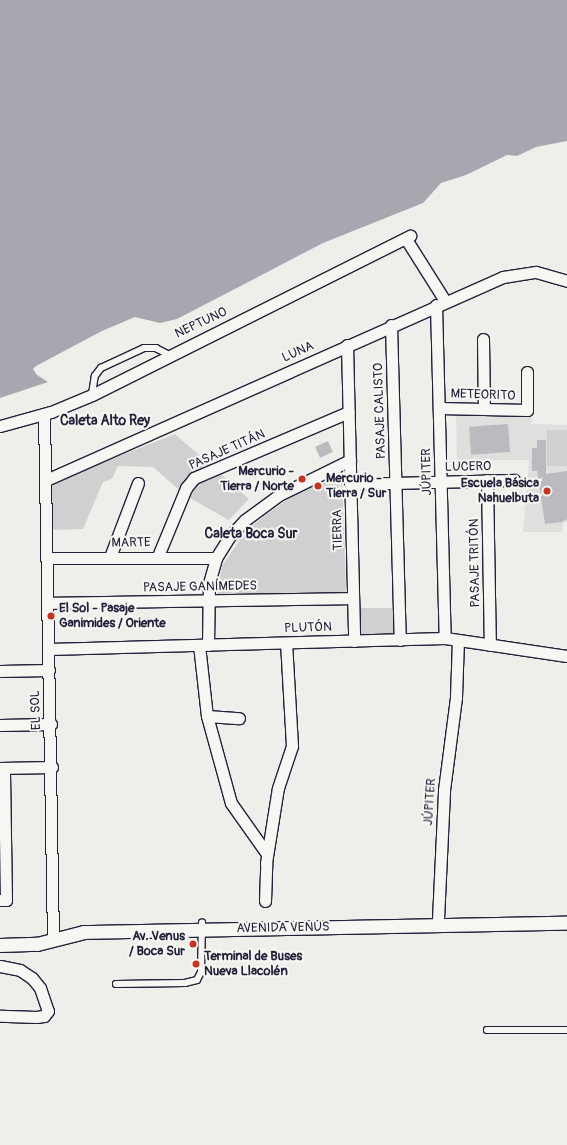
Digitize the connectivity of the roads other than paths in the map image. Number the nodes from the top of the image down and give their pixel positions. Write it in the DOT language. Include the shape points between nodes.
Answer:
graph roads {
  1 [pos="567,281"];
  2 [pos="441,303"];
  3 [pos="391,325"];
  4 [pos="483,339"];
  5 [pos="347,345"];
  6 [pos="168,354"];
  7 [pos="527,372"];
  8 [pos="92,395"];
  9 [pos="439,408"];
  10 [pos="484,408"];
  11 [pos="349,412"];
  12 [pos="44,414"];
  13 [pos="0,426"];
  14 [pos="350,460"];
  15 [pos="46,480"];
  16 [pos="487,480"];
  17 [pos="514,480"];
  18 [pos="441,482"];
  19 [pos="138,483"];
  20 [pos="396,483"];
  21 [pos="350,484"];
  22 [pos="158,556"];
  23 [pos="110,557"];
  24 [pos="46,558"];
  25 [pos="216,558"];
  26 [pos="353,598"];
  27 [pos="207,600"];
  28 [pos="47,603"];
  29 [pos="445,638"];
  30 [pos="400,640"];
  31 [pos="458,640"];
  32 [pos="354,641"];
  33 [pos="286,643"];
  34 [pos="204,645"];
  35 [pos="490,645"];
  36 [pos="48,649"];
  37 [pos="567,656"];
  38 [pos="49,670"];
  39 [pos="0,671"];
  40 [pos="207,716"];
  41 [pos="239,718"];
  42 [pos="51,724"];
  43 [pos="0,725"];
  44 [pos="52,767"];
  45 [pos="2,768"];
  46 [pos="268,854"];
  47 [pos="0,900"];
  48 [pos="265,901"];
  49 [pos="567,916"];
  50 [pos="438,919"];
  51 [pos="567,923"];
  52 [pos="202,926"];
  53 [pos="53,936"];
  54 [pos="0,938"];
  55 [pos="0,946"];
  56 [pos="0,966"];
  57 [pos="116,984"];
  58 [pos="0,1016"];
  59 [pos="487,1030"];
  60 [pos="567,1030"];
  1 -- 2 [label="street, LUNA" via="542,273 517,273"];
  2 -- 3 [label="street, LUNA"];
  2 -- 6 [label="street, NEPTUNO" via="408,238"];
  2 -- 9 [label="street, JÚPITER"];
  3 -- 5 [label="street, LUNA"];
  3 -- 20 [label="street, PASAJE CALISTO"];
  4 -- 10 [label="street"];
  5 -- 11 [label="street, TIERRA"];
  5 -- 15 [label="street, LUNA"];
  6 -- 8 [label="street, NEPTUNO"];
  6 -- 8 [label="lane" via="156,348 144,348 101,368 95,376"];
  7 -- 10 [label="street, METEORITO" via="527,410"];
  8 -- 12 [label="street, NEPTUNO"];
  9 -- 10 [label="street, METEORITO"];
  9 -- 18 [label="street, JÚPITER"];
  11 -- 14 [label="street, TIERRA"];
  11 -- 22 [label="street, PASAJE TITÁN" via="194,478 186,488"];
  12 -- 13 [label="street, NEPTUNO"];
  12 -- 15 [label="street, EL SOL"];
  14 -- 21 [label="street, TIERRA"];
  14 -- 25 [label="street" via="301,482 266,504 237,528"];
  15 -- 24 [label="street, EL SOL"];
  16 -- 17 [label="street, LUCERO"];
  16 -- 18 [label="street, LUCERO"];
  16 -- 35 [label="street, PASAJE TRITÓN"];
  18 -- 20 [label="street, LUCERO"];
  18 -- 29 [label="street, JÚPITER"];
  19 -- 23 [label="street"];
  20 -- 21 [label="street, LUCERO"];
  20 -- 30 [label="street, PASAJE CALISTO"];
  21 -- 26 [label="street, TIERRA"];
  22 -- 23 [label="street, MARTE"];
  22 -- 25 [label="street, MARTE"];
  23 -- 24 [label="street, MARTE"];
  24 -- 28 [label="street, EL SOL"];
  25 -- 27 [label="street"];
  26 -- 27 [label="street, PASAJE GANÍMEDES"];
  26 -- 32 [label="street, TIERRA"];
  27 -- 28 [label="street, PASAJE GANÍMEDES"];
  27 -- 34 [label="street"];
  28 -- 36 [label="street, EL SOL"];
  29 -- 30 [label="street, PLUTÓN"];
  29 -- 31 [label="street, PLUTÓN"];
  30 -- 32 [label="street, PLUTÓN"];
  31 -- 35 [label="street, PLUTÓN"];
  31 -- 50 [label="street, JÚPITER" via="456,697 443,810"];
  32 -- 33 [label="street, PLUTÓN"];
  33 -- 34 [label="street, PLUTÓN"];
  33 -- 46 [label="street" via="292,746 278,788"];
  34 -- 36 [label="street, PLUTÓN"];
  34 -- 40 [label="street"];
  35 -- 37 [label="street, PLUTÓN"];
  36 -- 38 [label="street, EL SOL"];
  38 -- 39 [label="street"];
  38 -- 42 [label="street, EL SOL"];
  40 -- 41 [label="street"];
  40 -- 46 [label="street" via="233,808"];
  42 -- 43 [label="street"];
  42 -- 44 [label="street, EL SOL"];
  44 -- 45 [label="street"];
  44 -- 53 [label="street, EL SOL"];
  45 -- 47 [label="street" via="6,900"];
  46 -- 48 [label="street"];
  49 -- 50 [label="street, AVENIDA VENUS"];
  50 -- 52 [label="street, AVENIDA VENUS"];
  51 -- 52 [label="street, AVENIDA VENUS"];
  52 -- 53 [label="street, AVENIDA VENUS" via="90,926"];
  52 -- 57 [label="lane" via="201,972 197,980 185,983"];
  53 -- 54 [label="street, AVENIDA VENUS"];
  53 -- 55 [label="street, AVENIDA VENUS" via="37,944"];
  56 -- 58 [label="street" via="20,970 32,978 40,988 48,1011 44,1016"];
  59 -- 60 [label="lane"];
}
